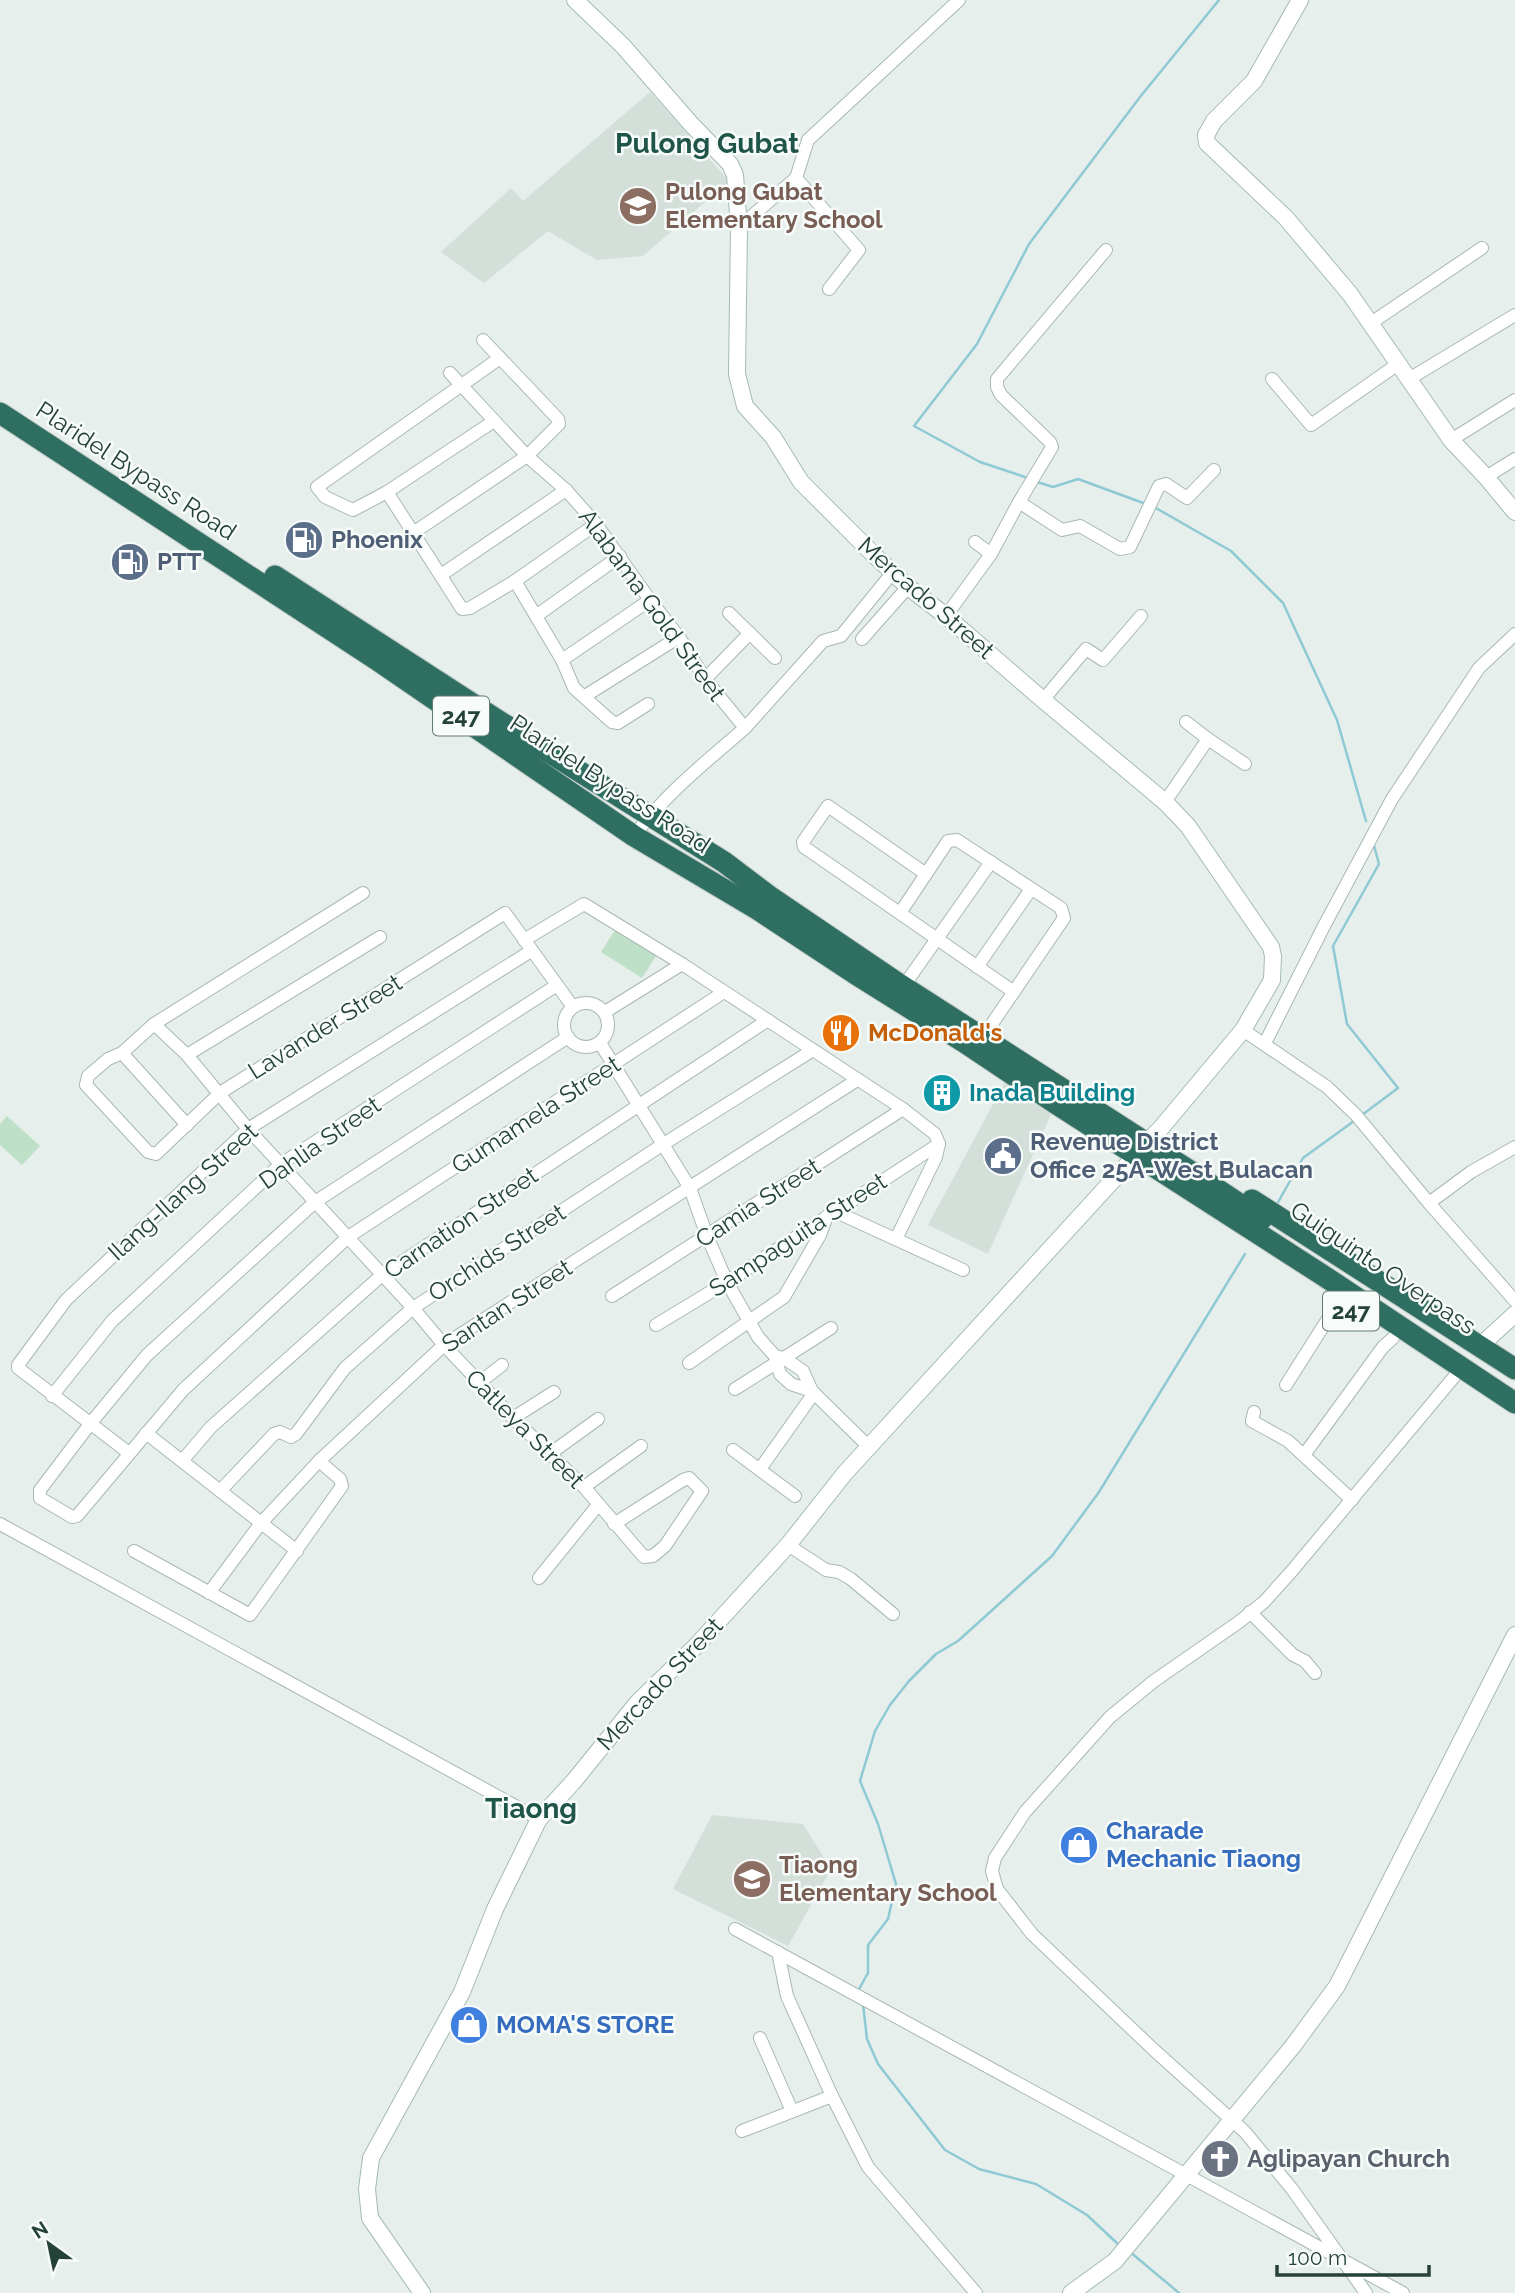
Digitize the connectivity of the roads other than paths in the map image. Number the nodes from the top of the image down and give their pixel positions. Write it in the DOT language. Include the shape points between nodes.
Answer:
graph roads {
  1 [pos="575,0"];
  2 [pos="959,0"];
  3 [pos="1300,0"];
  4 [pos="796,178"];
  5 [pos="739,227"];
  6 [pos="1482,248"];
  7 [pos="1106,250"];
  8 [pos="830,289"];
  9 [pos="1515,315"];
  10 [pos="1371,323"];
  11 [pos="483,340"];
  12 [pos="500,358"];
  13 [pos="1398,364"];
  14 [pos="450,373"];
  15 [pos="1272,379"];
  16 [pos="1409,379"];
  17 [pos="462,386"];
  18 [pos="0,397"];
  19 [pos="1515,400"];
  20 [pos="0,413"];
  21 [pos="494,421"];
  22 [pos="1451,440"];
  23 [pos="527,456"];
  24 [pos="1515,459"];
  25 [pos="1214,470"];
  26 [pos="1486,477"];
  27 [pos="566,490"];
  28 [pos="387,492"];
  29 [pos="1019,502"];
  30 [pos="1515,512"];
  31 [pos="596,524"];
  32 [pos="413,533"];
  33 [pos="975,542"];
  34 [pos="991,555"];
  35 [pos="620,556"];
  36 [pos="893,572"];
  37 [pos="441,575"];
  38 [pos="515,580"];
  39 [pos="908,587"];
  40 [pos="650,600"];
  41 [pos="729,613"];
  42 [pos="946,616"];
  43 [pos="1141,616"];
  44 [pos="536,617"];
  45 [pos="750,633"];
  46 [pos="1515,635"];
  47 [pos="678,636"];
  48 [pos="862,639"];
  49 [pos="775,658"];
  50 [pos="562,660"];
  51 [pos="705,679"];
  52 [pos="585,696"];
  53 [pos="1043,700"];
  54 [pos="648,704"];
  55 [pos="1186,722"];
  56 [pos="745,728"];
  57 [pos="1208,739"];
  58 [pos="1245,764"];
  59 [pos="1165,802"];
  60 [pos="649,815"];
  61 [pos="634,836"];
  62 [pos="991,862"];
  63 [pos="926,874"];
  64 [pos="1031,889"];
  65 [pos="363,893"];
  66 [pos="900,913"];
  67 [pos="380,937"];
  68 [pos="938,939"];
  69 [pos="527,946"];
  70 [pos="682,964"];
  71 [pos="977,967"];
  72 [pos="557,985"];
  73 [pos="903,987"];
  74 [pos="724,992"];
  75 [pos="1014,992"];
  76 [pos="573,1007"];
  77 [pos="605,1012"];
  78 [pos="768,1020"];
  79 [pos="154,1024"];
  80 [pos="1243,1030"];
  81 [pos="568,1037"];
  82 [pos="983,1037"];
  83 [pos="600,1042"];
  84 [pos="1265,1043"];
  85 [pos="813,1050"];
  86 [pos="122,1053"];
  87 [pos="187,1055"];
  88 [pos="614,1065"];
  89 [pos="857,1080"];
  90 [pos="220,1093"];
  91 [pos="639,1105"];
  92 [pos="903,1110"];
  93 [pos="187,1125"];
  94 [pos="248,1129"];
  95 [pos="939,1144"];
  96 [pos="662,1145"];
  97 [pos="1515,1147"];
  98 [pos="1141,1149"];
  99 [pos="281,1164"];
  100 [pos="690,1188"];
  101 [pos="1194,1192"];
  102 [pos="315,1202"];
  103 [pos="1429,1203"];
  104 [pos="831,1213"];
  105 [pos="708,1236"];
  106 [pos="348,1237"];
  107 [pos="895,1239"];
  108 [pos="963,1270"];
  109 [pos="383,1275"];
  110 [pos="727,1282"];
  111 [pos="612,1296"];
  112 [pos="1515,1301"];
  113 [pos="1338,1303"];
  114 [pos="413,1308"];
  115 [pos="1515,1314"];
  116 [pos="750,1320"];
  117 [pos="656,1325"];
  118 [pos="831,1328"];
  119 [pos="1393,1338"];
  120 [pos="444,1345"];
  121 [pos="778,1359"];
  122 [pos="689,1363"];
  123 [pos="502,1365"];
  124 [pos="1472,1366"];
  125 [pos="1515,1369"];
  126 [pos="480,1382"];
  127 [pos="1286,1385"];
  128 [pos="1515,1387"];
  129 [pos="735,1389"];
  130 [pos="555,1392"];
  131 [pos="813,1392"];
  132 [pos="52,1395"];
  133 [pos="1515,1403"];
  134 [pos="1254,1412"];
  135 [pos="513,1418"];
  136 [pos="598,1419"];
  137 [pos="1515,1420"];
  138 [pos="90,1424"];
  139 [pos="146,1433"];
  140 [pos="641,1446"];
  141 [pos="869,1447"];
  142 [pos="733,1450"];
  143 [pos="129,1453"];
  144 [pos="551,1453"];
  145 [pos="1304,1455"];
  146 [pos="182,1461"];
  147 [pos="319,1461"];
  148 [pos="760,1469"];
  149 [pos="584,1487"];
  150 [pos="220,1491"];
  151 [pos="795,1496"];
  152 [pos="1352,1500"];
  153 [pos="598,1505"];
  154 [pos="261,1523"];
  155 [pos="0,1524"];
  156 [pos="614,1524"];
  157 [pos="788,1545"];
  158 [pos="297,1550"];
  159 [pos="134,1551"];
  160 [pos="539,1578"];
  161 [pos="209,1592"];
  162 [pos="1250,1612"];
  163 [pos="893,1614"];
  164 [pos="1515,1635"];
  165 [pos="1315,1673"];
  166 [pos="540,1819"];
  167 [pos="735,1929"];
  168 [pos="778,1952"];
  169 [pos="760,2038"];
  170 [pos="832,2096"];
  171 [pos="792,2111"];
  172 [pos="1232,2120"];
  173 [pos="742,2131"];
  174 [pos="1188,2176"];
  175 [pos="1341,2259"];
  176 [pos="422,2293"];
  177 [pos="976,2293"];
  178 [pos="1071,2293"];
  179 [pos="1366,2293"];
  180 [pos="1403,2293"];
  1 -- 5 [label="street, Mercado Street" via="730,164"];
  2 -- 4 [label="street" via="808,140"];
  3 -- 10 [label="street" via="1254,81 1214,121 1205,139 1286,218"];
  4 -- 5 [label="street"];
  4 -- 8 [label="street" via="859,250"];
  5 -- 36 [label="street, Mercado Street" via="737,374 745,406 773,436 801,482"];
  6 -- 10 [label="street"];
  7 -- 29 [label="street" via="997,379 1001,395 1052,447"];
  9 -- 16 [label="street"];
  10 -- 13 [label="street"];
  11 -- 12 [label="street"];
  12 -- 17 [label="street"];
  12 -- 23 [label="street" via="558,419 556,429"];
  13 -- 15 [label="street" via="1311,425"];
  13 -- 16 [label="street"];
  14 -- 17 [label="street, Alabama Gold Street"];
  16 -- 22 [label="street"];
  17 -- 21 [label="street, Alabama Gold Street"];
  17 -- 28 [label="street" via="317,487 325,497 353,510"];
  18 -- 60 [label="highway, Plaridel Bypass Road / 247"];
  19 -- 22 [label="street"];
  20 -- 61 [label="highway, Plaridel Bypass Road / 247" via="377,660"];
  21 -- 23 [label="street, Alabama Gold Street"];
  21 -- 28 [label="street"];
  22 -- 26 [label="street"];
  23 -- 27 [label="street, Alabama Gold Street"];
  23 -- 32 [label="street"];
  24 -- 26 [label="street"];
  25 -- 29 [label="street" via="1187,498 1166,484 1159,486 1126,549 1080,526 1062,530"];
  26 -- 30 [label="street"];
  27 -- 31 [label="street, Alabama Gold Street"];
  27 -- 37 [label="street"];
  28 -- 32 [label="street"];
  29 -- 34 [label="street"];
  31 -- 35 [label="street, Alabama Gold Street"];
  31 -- 38 [label="street"];
  32 -- 37 [label="street"];
  33 -- 34 [label="street"];
  34 -- 42 [label="street"];
  35 -- 40 [label="street, Alabama Gold Street"];
  35 -- 44 [label="street"];
  36 -- 39 [label="street, Mercado Street"];
  36 -- 56 [label="street" via="841,636 823,641"];
  37 -- 38 [label="street" via="467,610"];
  38 -- 44 [label="street"];
  39 -- 42 [label="street, Mercado Street"];
  39 -- 48 [label="street"];
  40 -- 47 [label="street, Alabama Gold Street"];
  40 -- 50 [label="street"];
  41 -- 45 [label="street"];
  42 -- 53 [label="street, Mercado Street"];
  43 -- 53 [label="street" via="1103,660 1086,649"];
  44 -- 50 [label="street"];
  45 -- 49 [label="street"];
  45 -- 51 [label="street"];
  46 -- 84 [label="street" via="1479,667 1392,799"];
  47 -- 51 [label="street, Alabama Gold Street"];
  47 -- 52 [label="street"];
  50 -- 52 [label="street" via="574,688"];
  51 -- 56 [label="street, Alabama Gold Street"];
  52 -- 54 [label="street" via="618,723"];
  53 -- 59 [label="street, Mercado Street"];
  55 -- 57 [label="street"];
  56 -- 60 [label="street"];
  57 -- 58 [label="street"];
  57 -- 59 [label="street"];
  59 -- 80 [label="street, Mercado Street" via="1188,826 1273,951 1272,980"];
  60 -- 61 [label="street"];
  60 -- 73 [label="highway, Plaridel Bypass Road / 247"];
  61 -- 98 [label="highway, Plaridel Bypass Road / 247"];
  62 -- 63 [label="street" via="952,840"];
  62 -- 64 [label="street"];
  62 -- 68 [label="street"];
  63 -- 66 [label="street"];
  63 -- 66 [label="street" via="828,806 803,842"];
  64 -- 71 [label="street"];
  64 -- 75 [label="street" via="1061,908 1064,918"];
  65 -- 79 [label="street"];
  66 -- 68 [label="street"];
  67 -- 87 [label="street"];
  68 -- 71 [label="street"];
  68 -- 73 [label="street"];
  69 -- 70 [label="street, Ilang-Ilang Street" via="584,904"];
  69 -- 72 [label="street"];
  69 -- 90 [label="street, Lavander Street" via="505,913"];
  69 -- 94 [label="street, Ilang-Ilang Street"];
  70 -- 74 [label="street"];
  70 -- 77 [label="street"];
  71 -- 75 [label="street"];
  72 -- 76 [label="street"];
  72 -- 99 [label="street, Dahlia Street"];
  73 -- 82 [label="highway, Plaridel Bypass Road / 247"];
  74 -- 78 [label="street"];
  74 -- 88 [label="street, Gumamela Street"];
  75 -- 82 [label="street"];
  76 -- 77 [label="street" via="587,1002"];
  76 -- 81 [label="street" via="565,1018"];
  77 -- 83 [label="street" via="608,1032"];
  78 -- 85 [label="street"];
  78 -- 91 [label="street, Carnation Street"];
  79 -- 86 [label="street"];
  79 -- 87 [label="street, Catleya Street"];
  80 -- 84 [label="street"];
  80 -- 98 [label="street, Mercado Street"];
  81 -- 83 [label="street" via="579,1046"];
  81 -- 102 [label="street"];
  82 -- 98 [label="highway, Plaridel Bypass Road / 247"];
  83 -- 88 [label="street"];
  84 -- 103 [label="street" via="1327,1087 1356,1115"];
  85 -- 89 [label="street"];
  85 -- 96 [label="street, Orchids Street"];
  86 -- 93 [label="street"];
  86 -- 93 [label="street, Lavander Street" via="107,1059 88,1076 86,1085 148,1152 156,1154"];
  87 -- 90 [label="street, Catleya Street"];
  88 -- 91 [label="street"];
  88 -- 106 [label="street, Gumamela Street"];
  89 -- 92 [label="street"];
  89 -- 100 [label="street, Santan Street"];
  90 -- 93 [label="street, Lavander Street"];
  90 -- 94 [label="street, Catleya Street"];
  91 -- 96 [label="street"];
  91 -- 109 [label="street, Carnation Street"];
  92 -- 95 [label="street" via="935,1134"];
  92 -- 105 [label="street, Camia Street"];
  94 -- 99 [label="street, Catleya Street"];
  94 -- 132 [label="street, Ilang-Ilang Street" via="66,1300 18,1365"];
  95 -- 104 [label="street, Sampaguita Street"];
  95 -- 107 [label="street"];
  96 -- 100 [label="street"];
  96 -- 114 [label="street, Orchids Street"];
  97 -- 103 [label="street"];
  98 -- 101 [label="highway, Plaridel Bypass Road / 247"];
  98 -- 124 [label="highway, Plaridel Bypass Road / 247" via="1230,1186 1294,1225"];
  98 -- 141 [label="street, Mercado Street"];
  99 -- 102 [label="street, Catleya Street"];
  99 -- 132 [label="street, Dahlia Street" via="111,1321"];
  100 -- 105 [label="street"];
  100 -- 120 [label="street, Santan Street"];
  101 -- 113 [label="highway, 247" via="1275,1260"];
  101 -- 124 [label="highway, Guiguinto Overpass"];
  102 -- 106 [label="street, Catleya Street"];
  102 -- 138 [label="street" via="147,1355"];
  103 -- 112 [label="street"];
  104 -- 107 [label="street"];
  104 -- 110 [label="street, Sampaguita Street"];
  104 -- 116 [label="street" via="783,1297"];
  105 -- 110 [label="street"];
  105 -- 111 [label="street, Camia Street"];
  106 -- 109 [label="street, Catleya Street"];
  106 -- 139 [label="street, Gumamela Street" via="183,1390"];
  107 -- 108 [label="street"];
  109 -- 114 [label="street, Catleya Street"];
  109 -- 146 [label="street, Carnation Street" via="211,1427"];
  110 -- 116 [label="street"];
  110 -- 117 [label="street, Sampaguita Street"];
  113 -- 119 [label="highway, 247"];
  113 -- 127 [label="street"];
  114 -- 120 [label="street, Catleya Street"];
  114 -- 150 [label="street, Orchids Street" via="345,1368 296,1434 274,1434"];
  115 -- 124 [label="street"];
  116 -- 121 [label="street"];
  116 -- 122 [label="street"];
  118 -- 121 [label="street"];
  119 -- 124 [label="highway, 247"];
  119 -- 145 [label="street"];
  120 -- 126 [label="street, Catleya Street"];
  120 -- 147 [label="street, Santan Street"];
  121 -- 129 [label="street"];
  121 -- 131 [label="street" via="780,1374 791,1384"];
  123 -- 126 [label="street"];
  124 -- 125 [label="highway, 247"];
  124 -- 128 [label="highway, Guiguinto Overpass"];
  124 -- 133 [label="highway, Guiguinto Overpass"];
  124 -- 137 [label="highway, 247"];
  124 -- 152 [label="street"];
  126 -- 135 [label="street, Catleya Street"];
  130 -- 135 [label="street"];
  131 -- 141 [label="street"];
  131 -- 148 [label="street"];
  132 -- 138 [label="street, Ilang-Ilang Street"];
  134 -- 145 [label="street" via="1252,1421"];
  135 -- 144 [label="street, Catleya Street"];
  136 -- 144 [label="street"];
  138 -- 143 [label="street, Ilang-Ilang Street"];
  138 -- 143 [label="street, Gumamela Street" via="40,1490 40,1498 77,1516"];
  139 -- 143 [label="street, Gumamela Street"];
  139 -- 146 [label="street"];
  140 -- 149 [label="street"];
  141 -- 157 [label="street, Mercado Street"];
  142 -- 148 [label="street"];
  144 -- 149 [label="street, Catleya Street"];
  145 -- 152 [label="street"];
  146 -- 150 [label="street"];
  147 -- 154 [label="street, Santan Street"];
  147 -- 158 [label="street" via="342,1486"];
  148 -- 151 [label="street"];
  149 -- 153 [label="street, Catleya Street"];
  150 -- 154 [label="street"];
  152 -- 162 [label="street" via="1283,1581"];
  153 -- 156 [label="street, Catleya Street"];
  153 -- 160 [label="street"];
  154 -- 158 [label="street"];
  154 -- 161 [label="street, Santan Street"];
  155 -- 166 [label="street"];
  156 -- 156 [label="street, Catleya Street" via="683,1480 689,1478 702,1491 665,1546 653,1556 644,1557"];
  157 -- 163 [label="street" via="851,1579"];
  157 -- 166 [label="street, Mercado Street" via="638,1702"];
  158 -- 161 [label="street" via="250,1615"];
  159 -- 161 [label="street"];
  162 -- 165 [label="street"];
  162 -- 172 [label="street" via="1110,1717 1025,1812 995,1858 992,1871 997,1889 1032,1934"];
  164 -- 172 [label="street" via="1337,1986"];
  166 -- 176 [label="street, Mercado Street" via="495,1909 462,1992 370,2158 370,2218"];
  167 -- 168 [label="street"];
  168 -- 170 [label="street" via="788,1996"];
  168 -- 174 [label="street"];
  169 -- 171 [label="street"];
  170 -- 171 [label="street"];
  170 -- 177 [label="street" via="868,2167"];
  171 -- 173 [label="street"];
  172 -- 174 [label="street"];
  172 -- 175 [label="street" via="1293,2189"];
  174 -- 175 [label="street"];
  174 -- 178 [label="street" via="1115,2261"];
  175 -- 179 [label="street"];
  175 -- 180 [label="street"];
}
